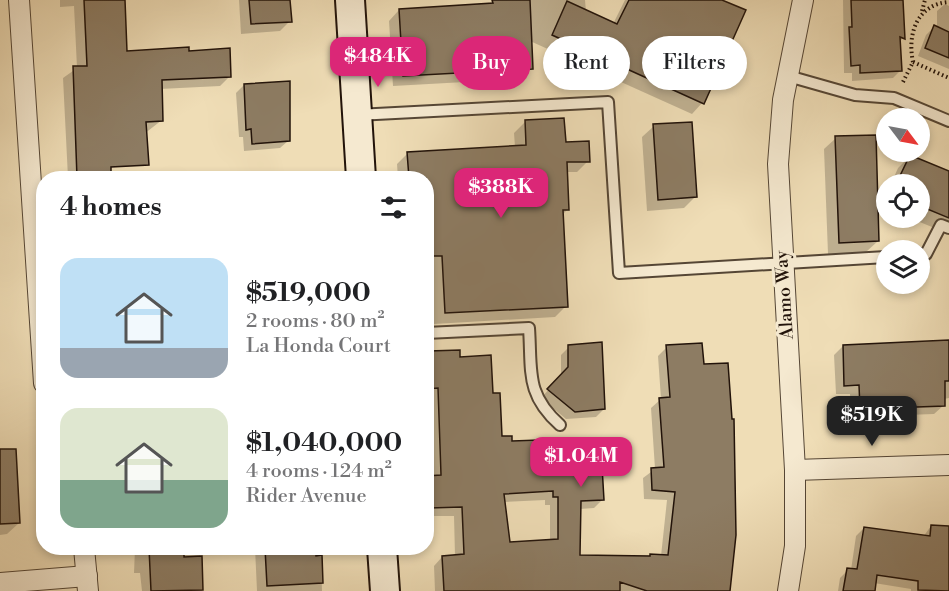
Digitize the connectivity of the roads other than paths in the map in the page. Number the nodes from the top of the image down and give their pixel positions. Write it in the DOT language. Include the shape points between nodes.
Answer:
graph roads {
  1 [pos="19,0"];
  2 [pos="350,0"];
  3 [pos="803,0"];
  4 [pos="788,76"];
  5 [pos="357,115"];
  6 [pos="949,121"];
  7 [pos="361,171"];
  8 [pos="949,228"];
  9 [pos="930,246"];
  10 [pos="876,258"];
  11 [pos="36,260"];
  12 [pos="782,264"];
  13 [pos="434,333"];
  14 [pos="560,425"];
  15 [pos="949,465"];
  16 [pos="795,470"];
  17 [pos="85,555"];
  18 [pos="382,555"];
  19 [pos="0,583"];
  20 [pos="87,584"];
  21 [pos="385,591"];
  22 [pos="788,591"];
  1 -- 11 [label="street"];
  2 -- 5 [label="street"];
  3 -- 4 [label="street, Alamo Way"];
  4 -- 6 [label="lane" via="855,95 894,98"];
  4 -- 12 [label="street, Alamo Way" via="778,164"];
  5 -- 7 [label="street"];
  5 -- 12 [label="lane" via="608,102 619,273"];
  8 -- 9 [label="lane" via="941,225"];
  10 -- 12 [label="lane"];
  12 -- 16 [label="street, Alamo Way"];
  13 -- 14 [label="lane" via="529,328 535,396"];
  15 -- 16 [label="street"];
  16 -- 22 [label="street, Alamo Way" via="795,546"];
  17 -- 20 [label="street"];
  18 -- 21 [label="street"];
  19 -- 20 [label="street"];
}
